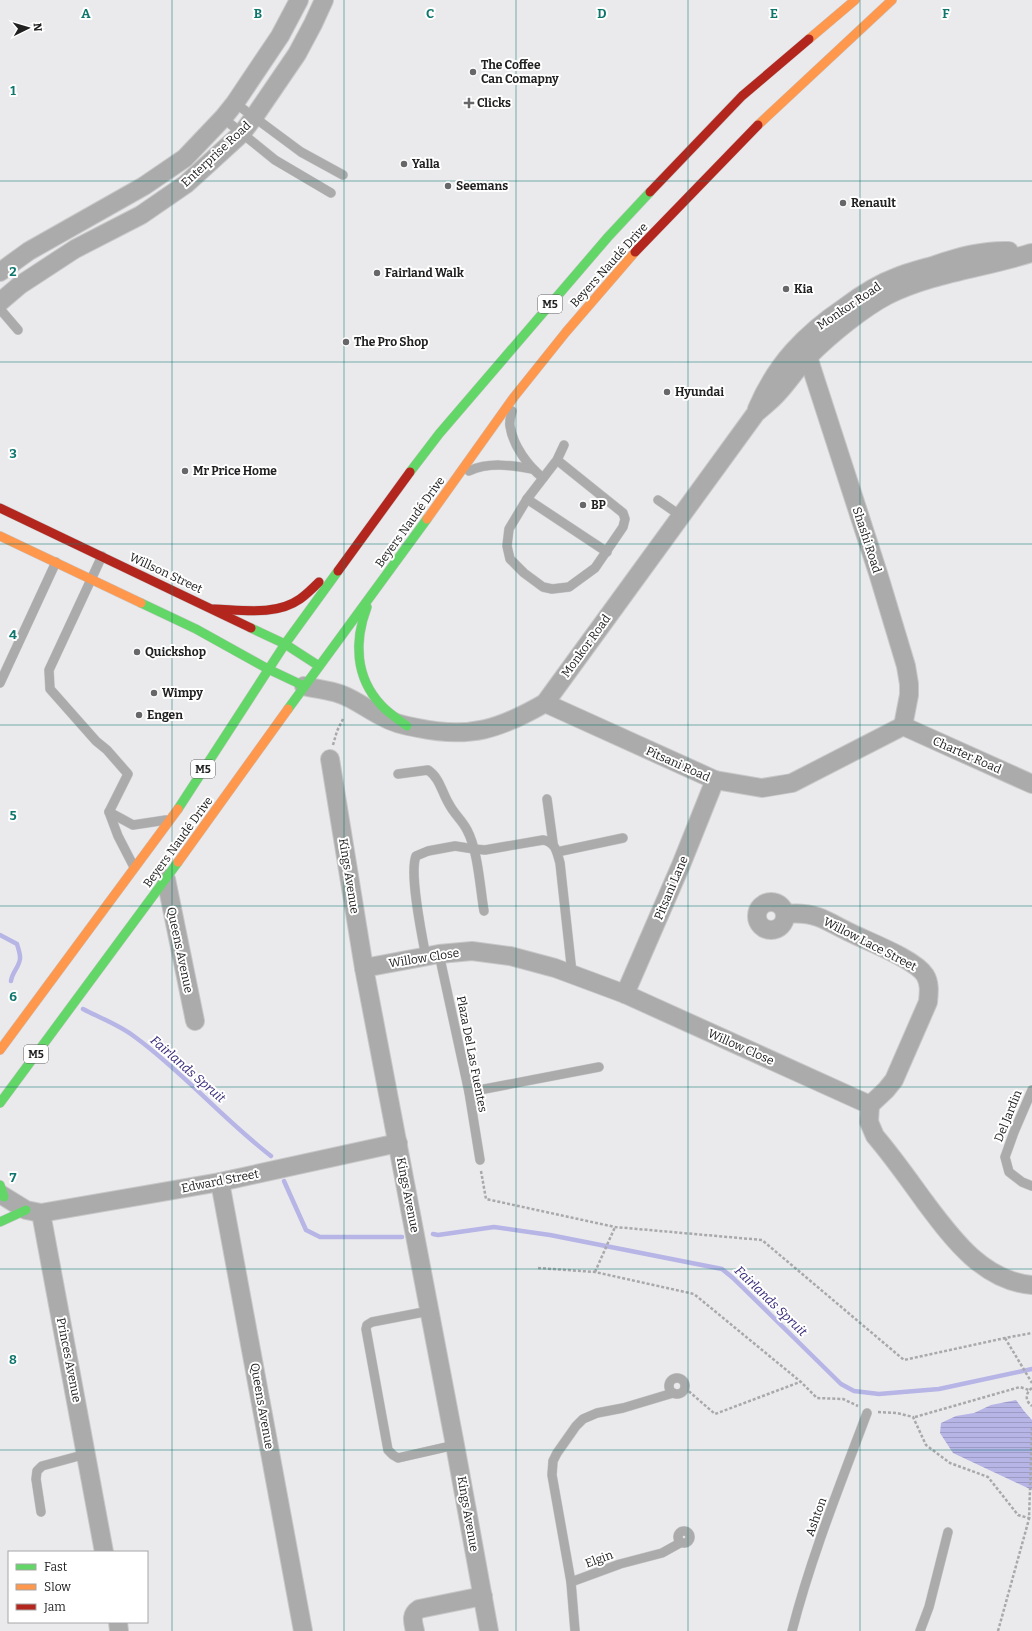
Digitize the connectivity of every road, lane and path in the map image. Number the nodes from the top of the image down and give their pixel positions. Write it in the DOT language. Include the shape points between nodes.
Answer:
graph roads {
  1 [pos="299,0"];
  2 [pos="324,0"];
  3 [pos="856,0"];
  4 [pos="892,0"];
  5 [pos="235,103"];
  6 [pos="254,117"];
  7 [pos="223,118"];
  8 [pos="242,133"];
  9 [pos="343,175"];
  10 [pos="331,193"];
  11 [pos="1031,253"];
  12 [pos="0,272"];
  13 [pos="0,302"];
  14 [pos="0,309"];
  15 [pos="18,330"];
  16 [pos="808,357"];
  17 [pos="514,398"];
  18 [pos="756,413"];
  19 [pos="564,445"];
  20 [pos="557,460"];
  21 [pos="532,469"];
  22 [pos="460,475"];
  23 [pos="543,478"];
  24 [pos="528,499"];
  25 [pos="658,500"];
  26 [pos="385,505"];
  27 [pos="0,508"];
  28 [pos="681,516"];
  29 [pos="0,536"];
  30 [pos="607,552"];
  31 [pos="102,556"];
  32 [pos="56,562"];
  33 [pos="91,579"];
  34 [pos="375,590"];
  35 [pos="214,609"];
  36 [pos="285,644"];
  37 [pos="319,666"];
  38 [pos="268,668"];
  39 [pos="0,683"];
  40 [pos="304,686"];
  41 [pos="340,694"];
  42 [pos="545,703"];
  43 [pos="343,719"];
  44 [pos="406,726"];
  45 [pos="903,726"];
  46 [pos="330,759"];
  47 [pos="398,774"];
  48 [pos="715,780"];
  49 [pos="1032,784"];
  50 [pos="547,799"];
  51 [pos="109,812"];
  52 [pos="171,819"];
  53 [pos="623,838"];
  54 [pos="553,843"];
  55 [pos="474,849"];
  56 [pos="557,852"];
  57 [pos="134,868"];
  58 [pos="166,879"];
  59 [pos="484,912"];
  60 [pos="785,914"];
  61 [pos="432,955"];
  62 [pos="364,968"];
  63 [pos="572,973"];
  64 [pos="625,994"];
  65 [pos="195,1020"];
  66 [pos="0,1050"];
  67 [pos="599,1067"];
  68 [pos="1032,1090"];
  69 [pos="469,1092"];
  70 [pos="0,1103"];
  71 [pos="870,1105"];
  72 [pos="398,1143"];
  73 [pos="480,1160"];
  74 [pos="220,1182"];
  75 [pos="1032,1186"];
  76 [pos="1,1192"];
  77 [pos="33,1211"];
  78 [pos="0,1222"];
  79 [pos="615,1228"];
  80 [pos="538,1268"];
  81 [pos="595,1272"];
  82 [pos="1032,1285"];
  83 [pos="429,1311"];
  84 [pos="1032,1333"];
  85 [pos="1005,1338"];
  86 [pos="801,1382"];
  87 [pos="1032,1383"];
  88 [pos="685,1388"];
  89 [pos="1030,1389"];
  90 [pos="672,1393"];
  91 [pos="1032,1406"];
  92 [pos="867,1413"];
  93 [pos="915,1418"];
  94 [pos="1032,1428"];
  95 [pos="455,1445"];
  96 [pos="86,1454"];
  97 [pos="41,1512"];
  98 [pos="1030,1519"];
  99 [pos="948,1532"];
  100 [pos="680,1543"];
  101 [pos="104,1551"];
  102 [pos="571,1582"];
  103 [pos="483,1596"];
  104 [pos="304,1631"];
  105 [pos="415,1631"];
  106 [pos="489,1631"];
  107 [pos="575,1631"];
  108 [pos="792,1631"];
  109 [pos="920,1631"];
  110 [pos="998,1631"];
  1 -- 5 [label="street, Enterprise Road" via="280,36"];
  2 -- 6 [label="street, Enterprise Road" via="297,54"];
  3 -- 26 [label="main road, Beyers Naudé Drive / M5" via="742,96 608,237 439,434"];
  4 -- 17 [label="main road, Beyers Naudé Drive / M5" via="764,119 635,252 566,332"];
  5 -- 6 [label="lane"];
  5 -- 7 [label="street, Enterprise Road"];
  6 -- 8 [label="street, Enterprise Road"];
  6 -- 9 [label="lane" via="301,152"];
  7 -- 8 [label="lane"];
  7 -- 12 [label="street, Enterprise Road" via="185,158 156,178 29,251"];
  8 -- 10 [label="lane" via="275,160"];
  8 -- 13 [label="street, Enterprise Road" via="186,184 140,215 75,249 20,285"];
  11 -- 16 [label="street, Monkor Road" via="945,275 888,295 853,319"];
  11 -- 18 [label="street, Monkor Road" via="1007,251 961,256 896,277 862,295 825,320 799,344 766,388"];
  14 -- 15 [label="lane"];
  16 -- 18 [label="street, Monkor Road" via="777,394"];
  16 -- 45 [label="street, Shashi Road" via="906,666 909,695"];
  17 -- 21 [label="lane" via="510,425 513,439"];
  17 -- 22 [label="main road, Beyers Naudé Drive / M5"];
  18 -- 28 [label="street, Monkor Road"];
  19 -- 20 [label="lane"];
  20 -- 23 [label="lane"];
  20 -- 30 [label="lane" via="623,513 623,527"];
  21 -- 22 [label="lane" via="492,465 478,467"];
  21 -- 23 [label="lane"];
  22 -- 34 [label="main road, Beyers Naudé Drive / M5"];
  23 -- 24 [label="lane"];
  24 -- 30 [label="lane"];
  24 -- 30 [label="lane" via="509,529 507,546 510,559 543,587 569,587 595,568"];
  25 -- 28 [label="lane"];
  26 -- 35 [label="main road" via="320,581 300,600 285,607 269,610"];
  26 -- 36 [label="main road, Beyers Naudé Drive / M5"];
  27 -- 31 [label="main road, Willson Street"];
  28 -- 42 [label="street, Monkor Road"];
  29 -- 32 [label="main road"];
  31 -- 33 [label="lane"];
  31 -- 35 [label="main road, Willson Street"];
  32 -- 33 [label="main road"];
  32 -- 39 [label="lane"];
  33 -- 38 [label="main road" via="196,628"];
  33 -- 51 [label="lane" via="49,670 50,689 128,774"];
  34 -- 37 [label="main road, Beyers Naudé Drive / M5"];
  34 -- 44 [label="main road" via="360,630 360,670 381,705"];
  35 -- 36 [label="main road, Willson Street"];
  36 -- 37 [label="main road, Willson Street"];
  36 -- 38 [label="main road, Beyers Naudé Drive / M5"];
  37 -- 40 [label="main road, Beyers Naudé Drive / M5"];
  37 -- 41 [label="street, Monkor Road"];
  38 -- 40 [label="main road"];
  38 -- 52 [label="main road, Beyers Naudé Drive / M5"];
  40 -- 41 [label="street, Monkor Road"];
  40 -- 58 [label="main road, Beyers Naudé Drive / M5"];
  41 -- 44 [label="street, Monkor Road" via="384,718"];
  42 -- 44 [label="street, Monkor Road" via="503,724 470,733"];
  42 -- 48 [label="street, Pitsani Road"];
  43 -- 46 [label="path"];
  45 -- 48 [label="street, Pitsani Road" via="792,783 762,788"];
  45 -- 49 [label="street, Charter Road"];
  46 -- 62 [label="street, Kings Avenue"];
  47 -- 55 [label="lane" via="423,770 432,773 448,804 467,830"];
  48 -- 64 [label="street, Pitsani Lane"];
  50 -- 54 [label="lane"];
  51 -- 52 [label="lane" via="133,824"];
  51 -- 57 [label="lane"];
  52 -- 57 [label="main road, Beyers Naudé Drive / M5"];
  53 -- 56 [label="lane"];
  54 -- 55 [label="lane, Plaza Del Las Fuentes" via="543,840 490,849"];
  54 -- 56 [label="lane"];
  55 -- 59 [label="lane"];
  55 -- 61 [label="lane, Plaza Del Las Fuentes" via="449,846 419,853 415,858 414,878"];
  56 -- 63 [label="lane"];
  57 -- 66 [label="main road, Beyers Naudé Drive / M5"];
  58 -- 65 [label="street, Queens Avenue"];
  58 -- 70 [label="main road, Beyers Naudé Drive / M5"];
  60 -- 71 [label="street, Willow Lace Street" via="798,913 818,917 912,963 925,974 930,991 928,1002 894,1080"];
  61 -- 62 [label="street, Willow Close"];
  61 -- 63 [label="street, Willow Close" via="472,951 488,953 518,958"];
  61 -- 69 [label="lane, Plaza Del Las Fuentes"];
  62 -- 72 [label="street, Kings Avenue"];
  63 -- 64 [label="street, Willow Close"];
  64 -- 71 [label="street, Willow Close"];
  67 -- 69 [label="lane"];
  68 -- 75 [label="lane, Del Jardin" via="1006,1156 1009,1172"];
  69 -- 73 [label="lane, Plaza Del Las Fuentes"];
  71 -- 82 [label="street" via="869,1122 875,1136 952,1237 973,1258 994,1273 1015,1282"];
  72 -- 74 [label="street, Edward Street"];
  72 -- 83 [label="street, Kings Avenue"];
  73 -- 79 [label="path" via="486,1200"];
  74 -- 77 [label="street, Edward Street"];
  74 -- 104 [label="street, Queens Avenue"];
  76 -- 77 [label="street"];
  77 -- 78 [label="main road"];
  77 -- 96 [label="street, Princes Avenue"];
  79 -- 81 [label="path"];
  79 -- 85 [label="path" via="762,1240 904,1360"];
  80 -- 81 [label="path"];
  81 -- 86 [label="path" via="694,1294"];
  83 -- 95 [label="street, Kings Avenue"];
  83 -- 95 [label="lane" via="367,1325 388,1450 398,1458"];
  84 -- 85 [label="path"];
  85 -- 87 [label="path"];
  86 -- 88 [label="path" via="715,1414"];
  86 -- 92 [label="path" via="817,1398 843,1400 855,1404"];
  88 -- 90 [label="lane" via="678,1394"];
  88 -- 90 [label="lane" via="685,1383 677,1377 669,1383"];
  89 -- 91 [label="path" via="1026,1396"];
  89 -- 93 [label="path" via="1020,1387"];
  90 -- 102 [label="lane" via="589,1416 576,1426 557,1453 553,1461 552,1475"];
  92 -- 98 [label="path" via="882,1411 913,1417 926,1445 950,1463 988,1478 1018,1515"];
  92 -- 108 [label="lane, Ashton" via="817,1548"];
  94 -- 98 [label="path"];
  95 -- 103 [label="street, Kings Avenue"];
  96 -- 97 [label="lane" via="42,1466 37,1471"];
  96 -- 101 [label="street, Princes Avenue"];
  98 -- 110 [label="path"];
  99 -- 109 [label="lane" via="929,1607"];
  100 -- 102 [label="lane, Elgin" via="662,1552 613,1566"];
  102 -- 107 [label="lane"];
  103 -- 105 [label="street" via="419,1609 412,1617"];
  103 -- 106 [label="street, Kings Avenue"];
}
